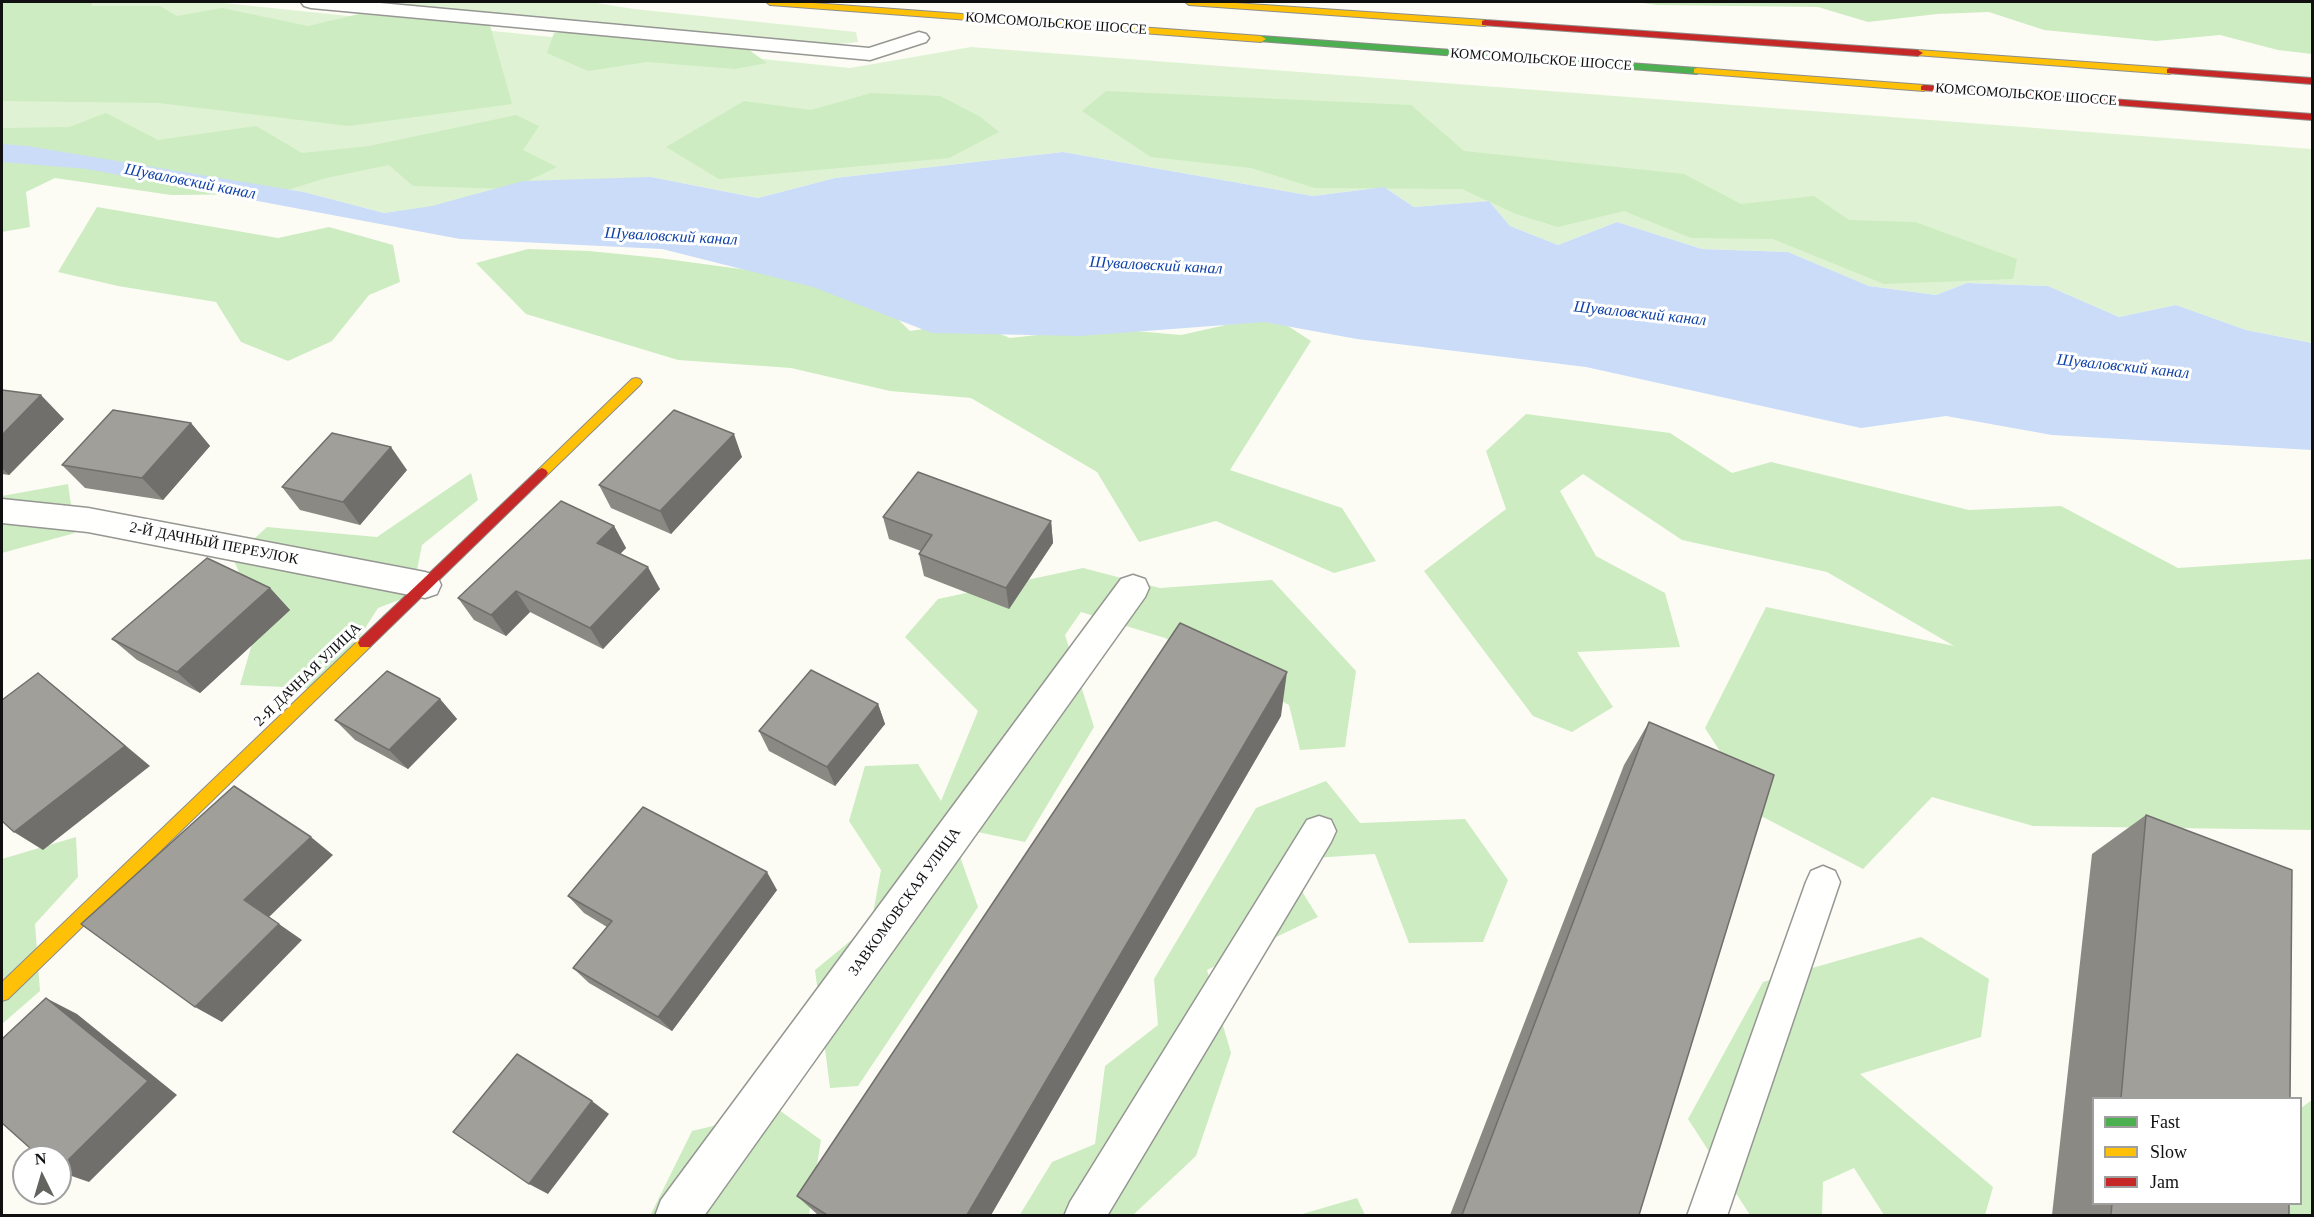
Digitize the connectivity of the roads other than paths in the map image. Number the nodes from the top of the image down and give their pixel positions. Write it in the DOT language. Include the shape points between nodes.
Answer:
graph roads {
  1 [pos="311,2"];
  2 [pos="770,2"];
  3 [pos="1189,2"];
  4 [pos="919,38"];
  5 [pos="2313,81"];
  6 [pos="2313,117"];
  7 [pos="636,382"];
  8 [pos="2,511"];
  9 [pos="425,585"];
  10 [pos="1133,588"];
  11 [pos="1319,831"];
  12 [pos="1823,882"];
  13 [pos="2,993"];
  14 [pos="677,1215"];
  15 [pos="1084,1215"];
  16 [pos="1707,1215"];
  1 -- 4 [label="lane" via="870,54"];
  2 -- 6 [label="main road, КОМСОМОЛЬСКОЕ ШОССЕ"];
  3 -- 5 [label="main road"];
  7 -- 9 [label="main road, 2-Я ДАЧНАЯ УЛИЦА"];
  8 -- 9 [label="street, 2-Й ДАЧНЫЙ ПЕРЕУЛОК" via="88,520"];
  9 -- 13 [label="main road, 2-Я ДАЧНАЯ УЛИЦА"];
  10 -- 14 [label="street, ЗАВКОМОВСКАЯ УЛИЦА"];
  11 -- 15 [label="lane"];
  12 -- 16 [label="lane"];
}
